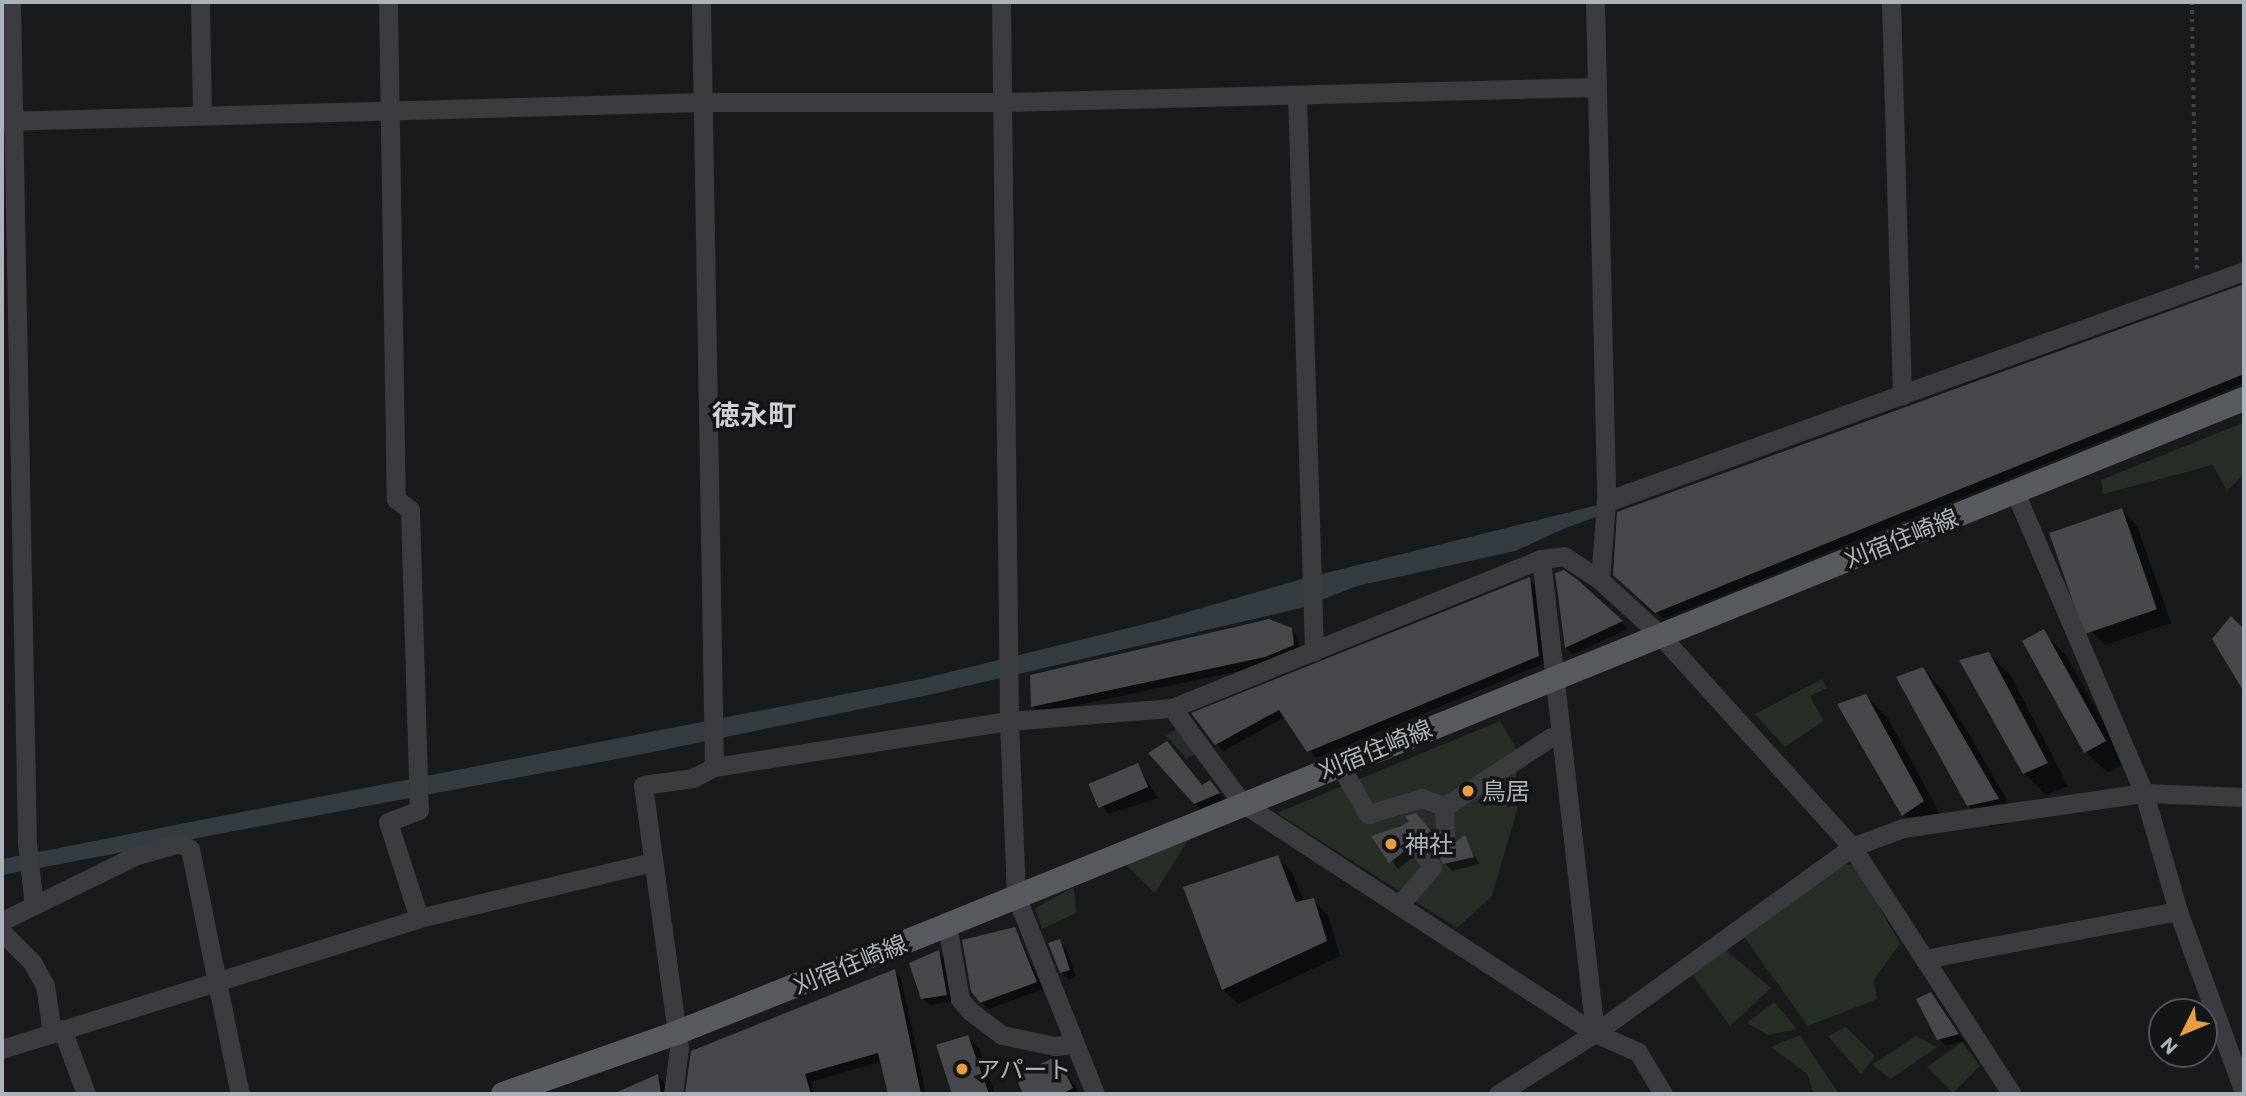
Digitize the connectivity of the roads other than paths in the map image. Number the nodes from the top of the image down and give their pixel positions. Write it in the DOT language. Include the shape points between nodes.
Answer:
graph roads {
  1 [pos="11,2"];
  2 [pos="200,2"];
  3 [pos="388,2"];
  4 [pos="701,2"];
  5 [pos="1001,2"];
  6 [pos="1595,2"];
  7 [pos="1891,2"];
  8 [pos="1596,87"];
  9 [pos="1297,94"];
  10 [pos="703,102"];
  11 [pos="1004,102"];
  12 [pos="389,111"];
  13 [pos="202,113"];
  14 [pos="7,121"];
  15 [pos="2244,271"];
  16 [pos="1902,396"];
  17 [pos="2244,399"];
  18 [pos="2015,492"];
  19 [pos="1606,501"];
  20 [pos="1541,559"];
  21 [pos="1600,580"];
  22 [pos="1660,635"];
  23 [pos="1314,652"];
  24 [pos="1555,675"];
  25 [pos="1172,708"];
  26 [pos="1009,720"];
  27 [pos="1551,737"];
  28 [pos="714,768"];
  29 [pos="1343,771"];
  30 [pos="2144,793"];
  31 [pos="2244,797"];
  32 [pos="1242,803"];
  33 [pos="1445,807"];
  34 [pos="1852,846"];
  35 [pos="652,862"];
  36 [pos="1016,896"];
  37 [pos="1399,905"];
  38 [pos="34,906"];
  39 [pos="2178,911"];
  40 [pos="419,918"];
  41 [pos="2,921"];
  42 [pos="947,925"];
  43 [pos="2,932"];
  44 [pos="1924,959"];
  45 [pos="218,981"];
  46 [pos="57,1031"];
  47 [pos="676,1033"];
  48 [pos="1595,1033"];
  49 [pos="1074,1044"];
  50 [pos="2,1049"];
  51 [pos="2243,1093"];
  52 [pos="86,1094"];
  53 [pos="240,1094"];
  54 [pos="503,1094"];
  55 [pos="673,1094"];
  56 [pos="1095,1094"];
  57 [pos="1498,1094"];
  58 [pos="1663,1094"];
  59 [pos="2012,1094"];
  1 -- 14 [label="street"];
  2 -- 13 [label="street"];
  3 -- 12 [label="street"];
  4 -- 10 [label="street"];
  5 -- 11 [label="street"];
  6 -- 8 [label="street"];
  7 -- 16 [label="street"];
  8 -- 9 [label="street"];
  8 -- 19 [label="street"];
  9 -- 11 [label="street"];
  9 -- 23 [label="street"];
  10 -- 11 [label="street"];
  10 -- 12 [label="street"];
  10 -- 28 [label="street"];
  11 -- 26 [label="street"];
  12 -- 13 [label="street"];
  12 -- 40 [label="street" via="397,499 410,510 419,810 388,822"];
  13 -- 14 [label="street"];
  14 -- 38 [label="street" via="26,843"];
  15 -- 16 [label="street"];
  16 -- 19 [label="street"];
  17 -- 18 [label="main road, 刈宿住崎線"];
  18 -- 22 [label="main road, 刈宿住崎線"];
  18 -- 30 [label="street"];
  19 -- 21 [label="street"];
  20 -- 21 [label="street" via="1564,556"];
  20 -- 23 [label="street"];
  20 -- 24 [label="street"];
  21 -- 22 [label="street"];
  22 -- 24 [label="main road, 刈宿住崎線"];
  22 -- 34 [label="street"];
  23 -- 25 [label="street"];
  24 -- 32 [label="main road, 刈宿住崎線"];
  24 -- 48 [label="street"];
  25 -- 26 [label="street"];
  25 -- 32 [label="street"];
  26 -- 28 [label="street"];
  26 -- 36 [label="street"];
  27 -- 33 [label="street"];
  28 -- 35 [label="street" via="693,778 643,785"];
  29 -- 33 [label="street" via="1368,814 1422,798"];
  30 -- 31 [label="street"];
  30 -- 34 [label="street" via="1903,828"];
  30 -- 39 [label="street"];
  32 -- 36 [label="main road, 刈宿住崎線"];
  32 -- 37 [label="street"];
  33 -- 37 [label="street" via="1445,837 1421,850 1432,867"];
  34 -- 44 [label="street"];
  34 -- 48 [label="street"];
  35 -- 40 [label="street"];
  35 -- 47 [label="street"];
  36 -- 42 [label="main road, 刈宿住崎線"];
  36 -- 49 [label="street"];
  37 -- 48 [label="street"];
  38 -- 41 [label="street"];
  38 -- 45 [label="street" via="137,855 180,843 190,849"];
  39 -- 44 [label="street"];
  39 -- 51 [label="street"];
  40 -- 45 [label="street"];
  42 -- 47 [label="main road, 刈宿住崎線"];
  42 -- 49 [label="street" via="960,999 970,1011 1002,1035 1055,1046"];
  43 -- 46 [label="street" via="32,962 46,985"];
  44 -- 59 [label="street"];
  45 -- 46 [label="street"];
  45 -- 53 [label="street"];
  46 -- 50 [label="street"];
  46 -- 52 [label="street"];
  47 -- 54 [label="main road, 刈宿住崎線"];
  47 -- 55 [label="street" via="679,1048"];
  48 -- 57 [label="street"];
  48 -- 58 [label="street" via="1638,1052"];
  49 -- 56 [label="street"];
}
